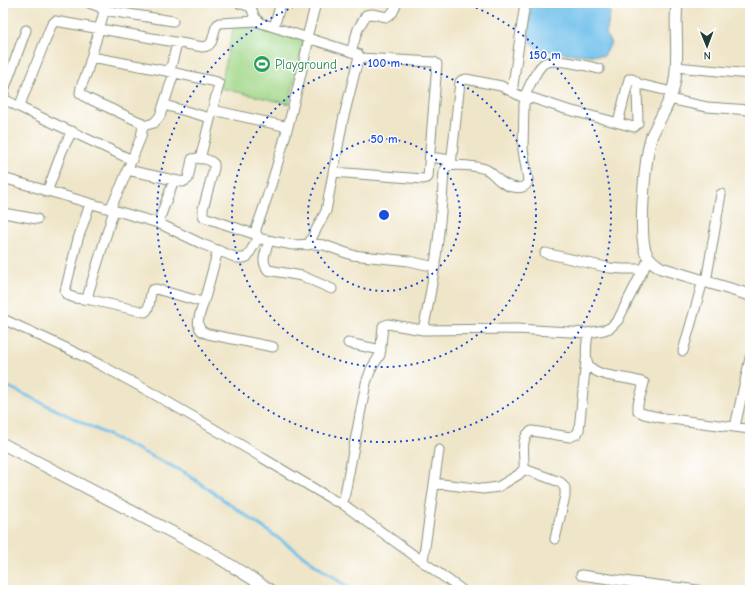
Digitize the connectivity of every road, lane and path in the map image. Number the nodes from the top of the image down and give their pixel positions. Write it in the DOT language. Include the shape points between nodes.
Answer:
graph roads {
  1 [pos="89,3"];
  2 [pos="239,3"];
  3 [pos="280,3"];
  4 [pos="316,3"];
  5 [pos="397,3"];
  6 [pos="525,3"];
  7 [pos="677,3"];
  8 [pos="252,5"];
  9 [pos="104,6"];
  10 [pos="173,21"];
  11 [pos="258,21"];
  12 [pos="274,27"];
  13 [pos="99,29"];
  14 [pos="26,30"];
  15 [pos="308,38"];
  16 [pos="177,43"];
  17 [pos="351,52"];
  18 [pos="92,57"];
  19 [pos="360,58"];
  20 [pos="676,67"];
  21 [pos="599,69"];
  22 [pos="170,72"];
  23 [pos="750,74"];
  24 [pos="639,84"];
  25 [pos="512,92"];
  26 [pos="671,96"];
  27 [pos="525,98"];
  28 [pos="164,105"];
  29 [pos="19,107"];
  30 [pos="750,110"];
  31 [pos="212,114"];
  32 [pos="618,123"];
  33 [pos="143,126"];
  34 [pos="288,126"];
  35 [pos="72,131"];
  36 [pos="430,157"];
  37 [pos="200,159"];
  38 [pos="132,160"];
  39 [pos="451,163"];
  40 [pos="127,170"];
  41 [pos="333,172"];
  42 [pos="3,178"];
  43 [pos="174,180"];
  44 [pos="47,192"];
  45 [pos="721,194"];
  46 [pos="90,204"];
  47 [pos="112,209"];
  48 [pos="3,213"];
  49 [pos="37,219"];
  50 [pos="158,223"];
  51 [pos="258,237"];
  52 [pos="269,241"];
  53 [pos="308,245"];
  54 [pos="218,250"];
  55 [pos="545,253"];
  56 [pos="649,258"];
  57 [pos="435,267"];
  58 [pos="644,269"];
  59 [pos="704,281"];
  60 [pos="332,289"];
  61 [pos="750,295"];
  62 [pos="91,300"];
  63 [pos="204,300"];
  64 [pos="3,319"];
  65 [pos="424,330"];
  66 [pos="588,333"];
  67 [pos="348,343"];
  68 [pos="273,347"];
  69 [pos="380,350"];
  70 [pos="683,351"];
  71 [pos="750,358"];
  72 [pos="586,360"];
  73 [pos="735,427"];
  74 [pos="750,429"];
  75 [pos="3,444"];
  76 [pos="439,450"];
  77 [pos="524,469"];
  78 [pos="434,482"];
  79 [pos="340,502"];
  80 [pos="555,539"];
  81 [pos="423,561"];
  82 [pos="581,575"];
  83 [pos="270,590"];
  84 [pos="462,590"];
  85 [pos="697,590"];
  1 -- 9 [label="street"];
  2 -- 8 [label="street"];
  3 -- 12 [label="street"];
  4 -- 15 [label="street"];
  5 -- 17 [label="street" via="387,17 366,15 358,29"];
  6 -- 25 [label="street"];
  7 -- 20 [label="street"];
  8 -- 11 [label="street"];
  9 -- 10 [label="street"];
  9 -- 13 [label="street"];
  11 -- 12 [label="street"];
  11 -- 16 [label="street" via="217,24 212,42 207,46"];
  12 -- 15 [label="street"];
  13 -- 16 [label="street"];
  13 -- 18 [label="street"];
  13 -- 29 [label="street" via="53,22"];
  14 -- 29 [label="street" via="3,94 4,99"];
  15 -- 17 [label="street"];
  15 -- 34 [label="street"];
  16 -- 22 [label="street"];
  17 -- 19 [label="street"];
  18 -- 22 [label="street"];
  18 -- 33 [label="street" via="81,87 82,96 140,122"];
  19 -- 36 [label="street" via="437,64"];
  19 -- 41 [label="street" via="347,102"];
  20 -- 23 [label="street"];
  20 -- 26 [label="street"];
  21 -- 27 [label="street" via="574,63 546,63 539,69"];
  22 -- 28 [label="street"];
  22 -- 31 [label="street" via="217,82 219,87"];
  24 -- 26 [label="street"];
  24 -- 32 [label="street" via="629,79"];
  24 -- 32 [label="street" via="636,87 637,125 634,127"];
  25 -- 27 [label="street"];
  25 -- 39 [label="street" via="497,84 466,79 460,82"];
  26 -- 30 [label="street" via="707,107"];
  26 -- 56 [label="street" via="653,134 646,163 643,212 644,242"];
  27 -- 32 [label="street"];
  27 -- 39 [label="street" via="523,150 528,180 525,187 506,184 485,169"];
  28 -- 31 [label="street"];
  28 -- 33 [label="street" via="158,121"];
  29 -- 35 [label="street"];
  31 -- 34 [label="street"];
  31 -- 37 [label="street"];
  33 -- 38 [label="street"];
  34 -- 51 [label="street" via="276,173 256,229"];
  35 -- 38 [label="street"];
  35 -- 44 [label="street"];
  36 -- 39 [label="street"];
  36 -- 41 [label="street" via="428,177 425,179"];
  37 -- 43 [label="street" via="192,159 188,180"];
  37 -- 51 [label="street" via="212,161 214,164 203,209 204,217"];
  38 -- 40 [label="street"];
  39 -- 57 [label="street" via="444,171"];
  40 -- 43 [label="street"];
  40 -- 47 [label="street"];
  41 -- 53 [label="street" via="326,211"];
  42 -- 44 [label="street"];
  43 -- 50 [label="street"];
  44 -- 46 [label="street"];
  45 -- 59 [label="street"];
  46 -- 47 [label="street"];
  46 -- 62 [label="street" via="65,291 67,295 75,298"];
  47 -- 50 [label="street"];
  47 -- 62 [label="street" via="89,291 88,296"];
  48 -- 49 [label="street"];
  50 -- 54 [label="street"];
  51 -- 52 [label="street"];
  51 -- 54 [label="street" via="245,258 237,258"];
  52 -- 53 [label="street"];
  52 -- 60 [label="street" via="264,262 268,270 302,276"];
  53 -- 57 [label="street" via="324,245 352,255 409,260"];
  54 -- 63 [label="street"];
  55 -- 58 [label="street" via="610,268"];
  56 -- 58 [label="street"];
  56 -- 59 [label="street" via="661,268"];
  57 -- 65 [label="street"];
  58 -- 66 [label="street" via="618,320 610,328"];
  59 -- 61 [label="street"];
  59 -- 70 [label="street"];
  62 -- 63 [label="street" via="145,312 154,290 199,302"];
  63 -- 68 [label="street" via="198,323 200,331"];
  64 -- 79 [label="street" via="105,367"];
  65 -- 66 [label="street" via="516,329"];
  65 -- 69 [label="street" via="385,324 382,329"];
  66 -- 72 [label="street"];
  67 -- 69 [label="street"];
  69 -- 79 [label="street" via="366,383 344,499"];
  71 -- 73 [label="street"];
  72 -- 73 [label="street" via="594,371 644,383 637,408 644,414"];
  72 -- 77 [label="street" via="577,434 570,437 532,431 528,433 524,441"];
  73 -- 74 [label="street"];
  75 -- 83 [label="street" via="208,551"];
  76 -- 78 [label="street"];
  77 -- 78 [label="street" via="498,487 483,489"];
  77 -- 80 [label="street" via="560,482 565,488"];
  78 -- 81 [label="street"];
  79 -- 81 [label="street"];
  81 -- 84 [label="street"];
  82 -- 85 [label="street"];
}
